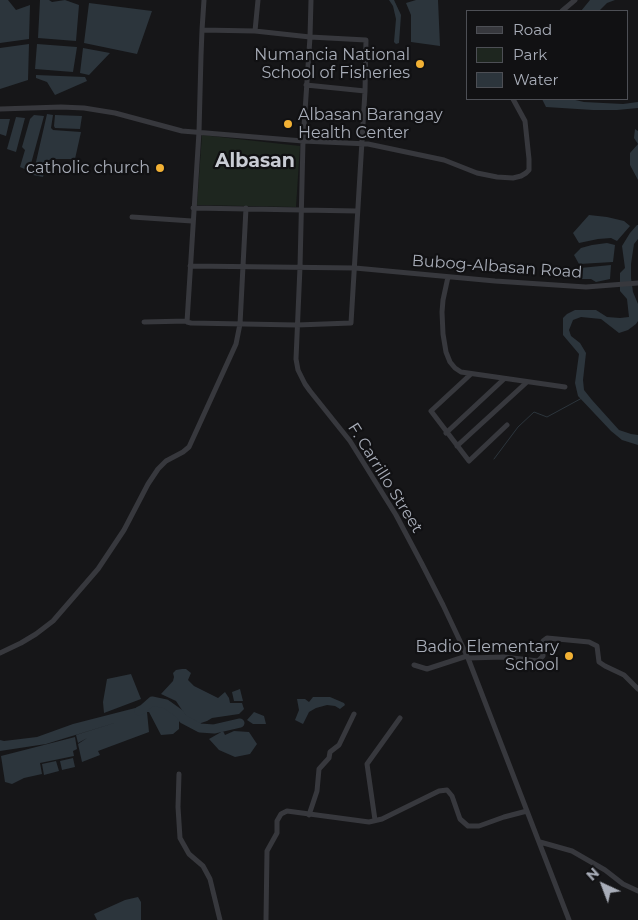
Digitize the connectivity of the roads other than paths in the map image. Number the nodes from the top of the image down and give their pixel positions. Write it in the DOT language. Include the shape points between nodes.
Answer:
graph roads {
  1 [pos="204,0"];
  2 [pos="258,0"];
  3 [pos="311,0"];
  4 [pos="575,0"];
  5 [pos="563,10"];
  6 [pos="202,30"];
  7 [pos="255,32"];
  8 [pos="310,37"];
  9 [pos="306,85"];
  10 [pos="365,91"];
  11 [pos="514,100"];
  12 [pos="0,109"];
  13 [pos="199,132"];
  14 [pos="303,141"];
  15 [pos="361,144"];
  16 [pos="193,208"];
  17 [pos="246,208"];
  18 [pos="301,210"];
  19 [pos="358,211"];
  20 [pos="132,217"];
  21 [pos="192,222"];
  22 [pos="190,266"];
  23 [pos="243,266"];
  24 [pos="300,267"];
  25 [pos="355,268"];
  26 [pos="448,276"];
  27 [pos="637,284"];
  28 [pos="187,321"];
  29 [pos="144,322"];
  30 [pos="240,324"];
  31 [pos="297,325"];
  32 [pos="471,374"];
  33 [pos="504,379"];
  34 [pos="527,382"];
  35 [pos="565,387"];
  36 [pos="507,426"];
  37 [pos="446,433"];
  38 [pos="456,446"];
  39 [pos="0,653"];
  40 [pos="467,657"];
  41 [pos="414,665"];
  42 [pos="638,689"];
  43 [pos="354,714"];
  44 [pos="400,718"];
  45 [pos="179,774"];
  46 [pos="527,811"];
  47 [pos="309,814"];
  48 [pos="375,820"];
  49 [pos="540,842"];
  50 [pos="638,891"];
  51 [pos="220,920"];
  52 [pos="266,920"];
  53 [pos="569,920"];
  1 -- 6 [label="street"];
  2 -- 7 [label="street"];
  3 -- 8 [label="street, F. Carrillo Street"];
  4 -- 5 [label="street"];
  6 -- 7 [label="street"];
  6 -- 13 [label="street"];
  7 -- 8 [label="street"];
  8 -- 9 [label="street, F. Carrillo Street"];
  8 -- 10 [label="street" via="366,40"];
  9 -- 10 [label="street"];
  9 -- 14 [label="street, F. Carrillo Street"];
  10 -- 15 [label="street"];
  11 -- 15 [label="street" via="524,121 527,137 529,170 521,176 490,176 444,160"];
  12 -- 13 [label="street" via="84,108"];
  13 -- 14 [label="street"];
  13 -- 16 [label="street"];
  14 -- 15 [label="street"];
  14 -- 18 [label="street, F. Carrillo Street"];
  15 -- 19 [label="street"];
  16 -- 17 [label="street"];
  16 -- 21 [label="street"];
  17 -- 18 [label="street"];
  17 -- 23 [label="street"];
  18 -- 19 [label="street"];
  18 -- 24 [label="street, F. Carrillo Street"];
  19 -- 25 [label="street"];
  20 -- 21 [label="street"];
  21 -- 22 [label="street"];
  22 -- 23 [label="street, Bubog-Albasan Road"];
  22 -- 28 [label="street"];
  23 -- 24 [label="street, Bubog-Albasan Road"];
  23 -- 30 [label="street"];
  24 -- 25 [label="street, Bubog-Albasan Road"];
  24 -- 31 [label="street, F. Carrillo Street"];
  25 -- 26 [label="street, Bubog-Albasan Road"];
  25 -- 31 [label="street" via="351,322"];
  26 -- 27 [label="street, Bubog-Albasan Road" via="586,287"];
  26 -- 32 [label="street" via="442,312 445,346 455,368"];
  28 -- 29 [label="street"];
  28 -- 30 [label="street"];
  30 -- 31 [label="street"];
  30 -- 39 [label="street" via="233,352 189,447 158,469 98,569 53,621 21,644"];
  31 -- 40 [label="street, F. Carrillo Street" via="298,370 310,391 350,440 396,515"];
  32 -- 33 [label="street"];
  32 -- 37 [label="street" via="430,411"];
  33 -- 34 [label="street"];
  33 -- 37 [label="street"];
  34 -- 35 [label="street"];
  34 -- 38 [label="street"];
  36 -- 38 [label="street" via="469,461"];
  37 -- 38 [label="street"];
  40 -- 41 [label="street" via="427,669"];
  40 -- 42 [label="street" via="538,661 543,656 543,641 547,638 589,642 597,646 599,662 624,675"];
  40 -- 46 [label="street, F. Carrillo Street"];
  43 -- 47 [label="street" via="339,746 330,752 319,769 317,790"];
  44 -- 48 [label="street" via="366,764"];
  45 -- 51 [label="street" via="180,838 210,879"];
  46 -- 48 [label="street" via="468,826 460,819 447,790"];
  46 -- 49 [label="street, F. Carrillo Street"];
  47 -- 48 [label="street" via="368,822"];
  47 -- 52 [label="street" via="287,811 277,821 277,833 267,851"];
  49 -- 50 [label="street" via="572,851"];
  49 -- 53 [label="street, F. Carrillo Street"];
}
